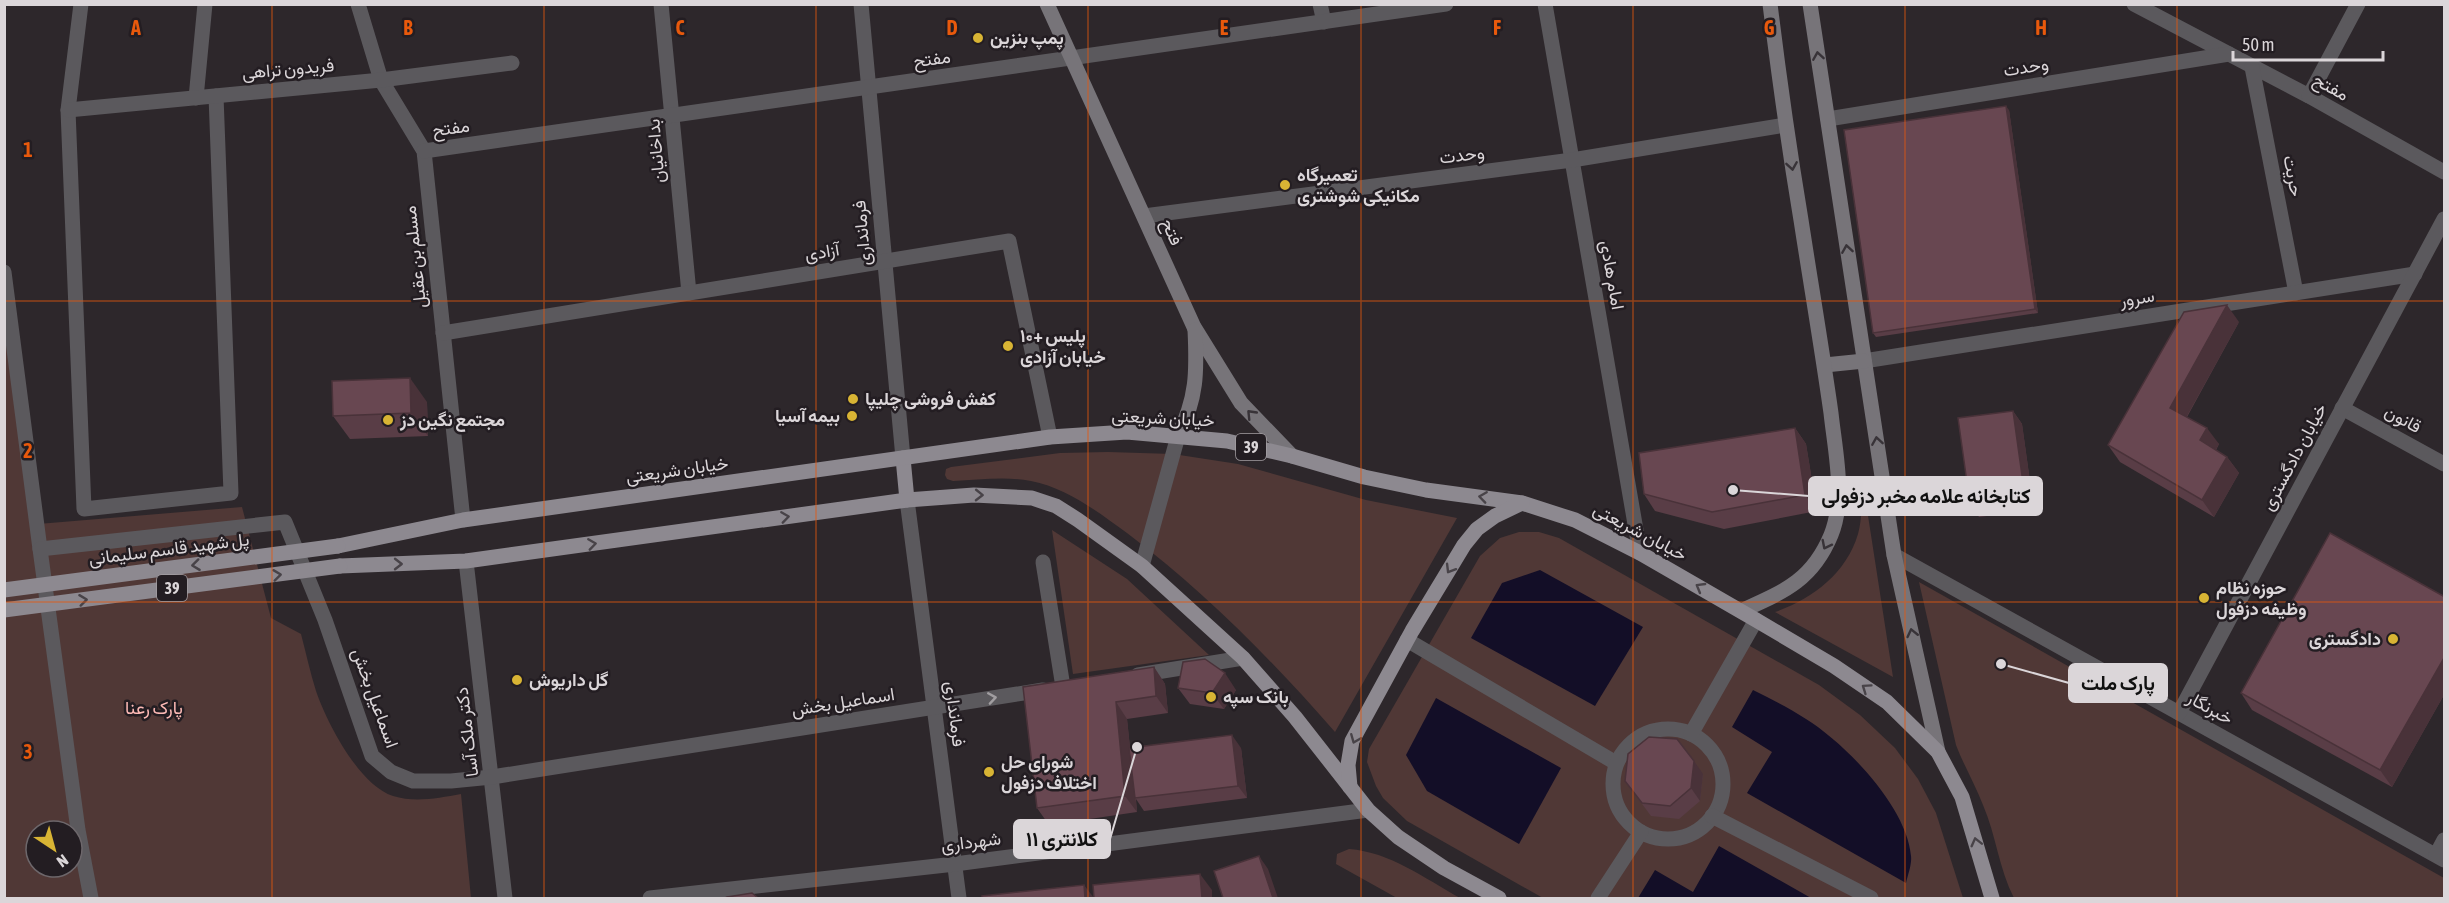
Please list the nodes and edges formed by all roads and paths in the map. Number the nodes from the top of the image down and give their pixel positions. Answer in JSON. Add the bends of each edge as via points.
{"nodes":[{"id":1,"x":81,"y":4,"type":"edge"},
{"id":2,"x":205,"y":4,"type":"edge"},
{"id":3,"x":358,"y":4,"type":"edge"},
{"id":4,"x":661,"y":4,"type":"edge"},
{"id":5,"x":861,"y":4,"type":"edge"},
{"id":6,"x":1047,"y":4,"type":"edge"},
{"id":7,"x":1320,"y":4,"type":"edge"},
{"id":8,"x":1446,"y":4,"type":"edge"},
{"id":9,"x":1545,"y":4,"type":"edge"},
{"id":10,"x":1770,"y":4,"type":"edge"},
{"id":11,"x":1810,"y":4,"type":"edge"},
{"id":12,"x":2134,"y":4,"type":"edge"},
{"id":13,"x":2358,"y":4,"type":"edge"},
{"id":14,"x":1324,"y":22,"type":"junction"},
{"id":15,"x":2229,"y":54,"type":"junction"},
{"id":16,"x":1071,"y":58,"type":"junction"},
{"id":17,"x":512,"y":63,"type":"dead end"},
{"id":18,"x":2252,"y":67,"type":"junction"},
{"id":19,"x":381,"y":80,"type":"junction"},
{"id":20,"x":869,"y":87,"type":"junction"},
{"id":21,"x":216,"y":96,"type":"junction"},
{"id":22,"x":2309,"y":96,"type":"junction"},
{"id":23,"x":196,"y":98,"type":"junction"},
{"id":24,"x":68,"y":110,"type":"junction"},
{"id":25,"x":673,"y":116,"type":"junction"},
{"id":26,"x":1828,"y":119,"type":"junction"},
{"id":27,"x":1785,"y":125,"type":"junction"},
{"id":28,"x":424,"y":151,"type":"junction"},
{"id":29,"x":1572,"y":160,"type":"junction"},
{"id":30,"x":2445,"y":172,"type":"edge"},
{"id":31,"x":1144,"y":216,"type":"junction"},
{"id":32,"x":2445,"y":219,"type":"edge"},
{"id":33,"x":885,"y":261,"type":"junction"},
{"id":34,"x":4,"y":272,"type":"edge"},
{"id":35,"x":2415,"y":274,"type":"junction"},
{"id":36,"x":688,"y":293,"type":"junction"},
{"id":37,"x":2296,"y":293,"type":"junction"},
{"id":38,"x":1194,"y":327,"type":"junction"},
{"id":39,"x":443,"y":333,"type":"junction"},
{"id":40,"x":1864,"y":361,"type":"junction"},
{"id":41,"x":1825,"y":365,"type":"junction"},
{"id":42,"x":2343,"y":408,"type":"junction"},
{"id":43,"x":1178,"y":436,"type":"junction"},
{"id":44,"x":1050,"y":437,"type":"junction"},
{"id":45,"x":1292,"y":456,"type":"junction"},
{"id":46,"x":903,"y":458,"type":"junction"},
{"id":47,"x":2445,"y":464,"type":"edge"},
{"id":48,"x":907,"y":500,"type":"junction"},
{"id":49,"x":1522,"y":502,"type":"junction"},
{"id":50,"x":463,"y":520,"type":"junction"},
{"id":51,"x":338,"y":546,"type":"joint"},
{"id":52,"x":40,"y":549,"type":"junction"},
{"id":53,"x":1640,"y":553,"type":"junction"},
{"id":54,"x":1894,"y":555,"type":"junction"},
{"id":55,"x":466,"y":561,"type":"junction"},
{"id":56,"x":1043,"y":562,"type":"dead end"},
{"id":57,"x":1142,"y":566,"type":"junction"},
{"id":58,"x":4,"y":590,"type":"edge"},
{"id":59,"x":4,"y":610,"type":"edge"},
{"id":60,"x":1741,"y":611,"type":"junction"},
{"id":61,"x":1756,"y":620,"type":"junction"},
{"id":62,"x":1407,"y":640,"type":"junction"},
{"id":63,"x":1243,"y":658,"type":"junction"},
{"id":64,"x":1119,"y":678,"type":"edge"},
{"id":65,"x":934,"y":707,"type":"junction"},
{"id":66,"x":2179,"y":713,"type":"junction"},
{"id":67,"x":1691,"y":734,"type":"junction"},
{"id":68,"x":1938,"y":752,"type":"junction"},
{"id":69,"x":1616,"y":763,"type":"junction"},
{"id":70,"x":492,"y":777,"type":"junction"},
{"id":71,"x":1350,"y":787,"type":"junction"},
{"id":72,"x":1368,"y":810,"type":"junction"},
{"id":73,"x":1712,"y":816,"type":"junction"},
{"id":74,"x":1641,"y":832,"type":"junction"},
{"id":75,"x":2445,"y":840,"type":"edge"},
{"id":76,"x":2440,"y":858,"type":"edge"},
{"id":77,"x":955,"y":864,"type":"junction"},
{"id":78,"x":91,"y":898,"type":"edge"},
{"id":79,"x":505,"y":898,"type":"edge"},
{"id":80,"x":650,"y":898,"type":"edge"},
{"id":81,"x":959,"y":898,"type":"edge"},
{"id":82,"x":1499,"y":898,"type":"edge"},
{"id":83,"x":1598,"y":898,"type":"edge"},
{"id":84,"x":1871,"y":898,"type":"edge"},
{"id":85,"x":1992,"y":898,"type":"edge"}],
"edges":[{"from":1,"to":24,"type":"street"},
{"from":2,"to":23,"type":"street"},
{"from":3,"to":19,"type":"street","name":"مسلم بن عقیل"},
{"from":4,"to":25,"type":"street","name":"بداخانیان"},
{"from":5,"to":20,"type":"street","name":"فرمانداری"},
{"from":6,"to":16,"type":"main road","name":"فتح"},
{"from":7,"to":14,"type":"street"},
{"from":8,"to":14,"type":"street","name":"مفتح"},
{"from":9,"to":29,"type":"street","name":"امام هادی"},
{"from":10,"to":27,"type":"main road"},
{"from":26,"to":11,"type":"main road","one_way":true},
{"from":12,"to":15,"type":"street","name":"مفتح"},
{"from":13,"to":22,"type":"street"},
{"from":14,"to":16,"type":"street","name":"مفتح"},
{"from":15,"to":18,"type":"street","name":"مفتح"},
{"from":15,"to":26,"type":"street","name":"وحدت"},
{"from":16,"to":20,"type":"street","name":"مفتح"},
{"from":16,"to":31,"type":"main road","name":"فتح"},
{"from":17,"to":19,"type":"street","name":"فریدون تراهی"},
{"from":18,"to":22,"type":"street","name":"مفتح"},
{"from":18,"to":37,"type":"street","name":"حریت"},
{"from":19,"to":21,"type":"street","name":"فریدون تراهی"},
{"from":19,"to":28,"type":"street","name":"مسلم بن عقیل"},
{"from":20,"to":25,"type":"street","name":"مفتح"},
{"from":20,"to":33,"type":"street","name":"فرمانداری"},
{"from":21,"to":23,"type":"street","name":"فریدون تراهی"},
{"from":21,"to":24,"type":"street","via":[[231,494],[84,509]]},
{"from":22,"to":30,"type":"street","name":"مفتح"},
{"from":23,"to":24,"type":"street","name":"فریدون تراهی"},
{"from":25,"to":28,"type":"street","name":"مفتح"},
{"from":25,"to":36,"type":"street","name":"بداخانیان"},
{"from":40,"to":26,"type":"main road","one_way":true},
{"from":27,"to":29,"type":"street","name":"وحدت"},
{"from":27,"to":41,"type":"main road","one_way":true},
{"from":28,"to":39,"type":"street","name":"مسلم بن عقیل"},
{"from":29,"to":31,"type":"street","name":"وحدت"},
{"from":29,"to":53,"type":"street","name":"امام هادی"},
{"from":31,"to":38,"type":"main road","name":"فتح"},
{"from":32,"to":35,"type":"street","name":"خیابان دادگستری"},
{"from":33,"to":36,"type":"street","name":"آزادی"},
{"from":33,"to":44,"type":"street","name":"آزادی","via":[[1009,241]]},
{"from":33,"to":46,"type":"street","name":"فرمانداری"},
{"from":34,"to":52,"type":"street"},
{"from":35,"to":37,"type":"street","name":"سرور"},
{"from":35,"to":42,"type":"street","name":"خیابان دادگستری"},
{"from":36,"to":39,"type":"street","name":"آزادی"},
{"from":37,"to":40,"type":"street","name":"سرور"},
{"from":38,"to":43,"type":"main road","via":[[1195,394]]},
{"from":45,"to":38,"type":"main road","name":"فتح","one_way":true,"via":[[1241,403]]},
{"from":39,"to":50,"type":"street","name":"مسلم بن عقیل"},
{"from":40,"to":41,"type":"main road"},
{"from":54,"to":40,"type":"main road","one_way":true},
{"from":41,"to":60,"type":"main road","one_way":true,"via":[[1837,464],[1832,533],[1815,566],[1786,591]]},
{"from":42,"to":47,"type":"street","name":"قانون"},
{"from":42,"to":66,"type":"street","name":"خیابان دادگستری"},
{"from":43,"to":44,"type":"main road","name":"خیابان شریعتی","number":"39","via":[[1126,432]]},
{"from":43,"to":45,"type":"main road","name":"خیابان شریعتی","number":"39","via":[[1227,441]]},
{"from":43,"to":57,"type":"street"},
{"from":44,"to":46,"type":"main road","name":"خیابان شریعتی","number":"39"},
{"from":49,"to":45,"type":"main road","name":"خیابان شریعتی","number":"39","one_way":true,"via":[[1416,488]]},
{"from":46,"to":48,"type":"main road"},
{"from":46,"to":50,"type":"main road","name":"خیابان شریعتی","number":"39"},
{"from":55,"to":48,"type":"main road","number":"39","one_way":true},
{"from":48,"to":57,"type":"main road","number":"39","one_way":true,"via":[[974,495],[1032,498],[1056,506]]},
{"from":48,"to":65,"type":"street","name":"فرمانداری"},
{"from":49,"to":53,"type":"main road","name":"خیابان شریعتی","number":"39","via":[[1575,520]]},
{"from":49,"to":62,"type":"main road","one_way":true,"via":[[1495,516],[1471,537]]},
{"from":50,"to":51,"type":"main road","name":"خیابان شریعتی","number":"39"},
{"from":51,"to":58,"type":"main road","name":"پل شهید قاسم سلیمانی","number":"39","one_way":true,"bridge":true},
{"from":52,"to":70,"type":"street","name":"اسماعیل بخش","via":[[285,522],[326,620],[372,756],[391,772],[413,781]]},
{"from":52,"to":78,"type":"street","via":[[78,830]]},
{"from":60,"to":53,"type":"main road","name":"خیابان شریعتی","number":"39","one_way":true},
{"from":54,"to":66,"type":"street","name":"خبرنگار"},
{"from":68,"to":54,"type":"main road","one_way":true},
{"from":59,"to":55,"type":"main road","number":"39","one_way":true,"bridge":true,"via":[[340,566]]},
{"from":55,"to":70,"type":"street","name":"دکتر ملک آسا"},
{"from":65,"to":56,"type":"street","name":"اسماعیل بخش","one_way":true,"via":[[1069,686]]},
{"from":57,"to":63,"type":"main road","number":"39"},
{"from":60,"to":61,"type":"main road","name":"خیابان شریعتی","number":"39"},
{"from":61,"to":67,"type":"street"},
{"from":68,"to":61,"type":"main road","name":"خیابان شریعتی","number":"39","one_way":true,"via":[[1887,702]]},
{"from":62,"to":69,"type":"street"},
{"from":62,"to":71,"type":"main road","one_way":true,"via":[[1352,741]]},
{"from":63,"to":64,"type":"street"},
{"from":63,"to":71,"type":"main road","number":"39"},
{"from":65,"to":70,"type":"street","name":"اسماعیل بخش"},
{"from":65,"to":77,"type":"street","name":"فرمانداری"},
{"from":66,"to":76,"type":"street","name":"خبرنگار"},
{"from":67,"to":69,"type":"street","via":[[1666,729],[1641,735]]},
{"from":67,"to":73,"type":"street","via":[[1712,751],[1719,763],[1723,790]]},
{"from":85,"to":68,"type":"main road","name":"خیابان شریعتی","number":"39","one_way":true,"via":[[1962,797]]},
{"from":69,"to":74,"type":"street","via":[[1616,802],[1621,814]]},
{"from":70,"to":79,"type":"street","name":"دکتر ملک آسا"},
{"from":71,"to":72,"type":"main road","number":"39"},
{"from":72,"to":77,"type":"street","name":"شهرداری"},
{"from":72,"to":82,"type":"main road","number":"39","via":[[1416,850]]},
{"from":73,"to":74,"type":"street","via":[[1703,826],[1680,838],[1660,838]]},
{"from":73,"to":84,"type":"street"},
{"from":74,"to":83,"type":"street"},
{"from":75,"to":76,"type":"street"},
{"from":77,"to":80,"type":"street","name":"شهرداری"},
{"from":77,"to":81,"type":"street","name":"فرمانداری"}]}
